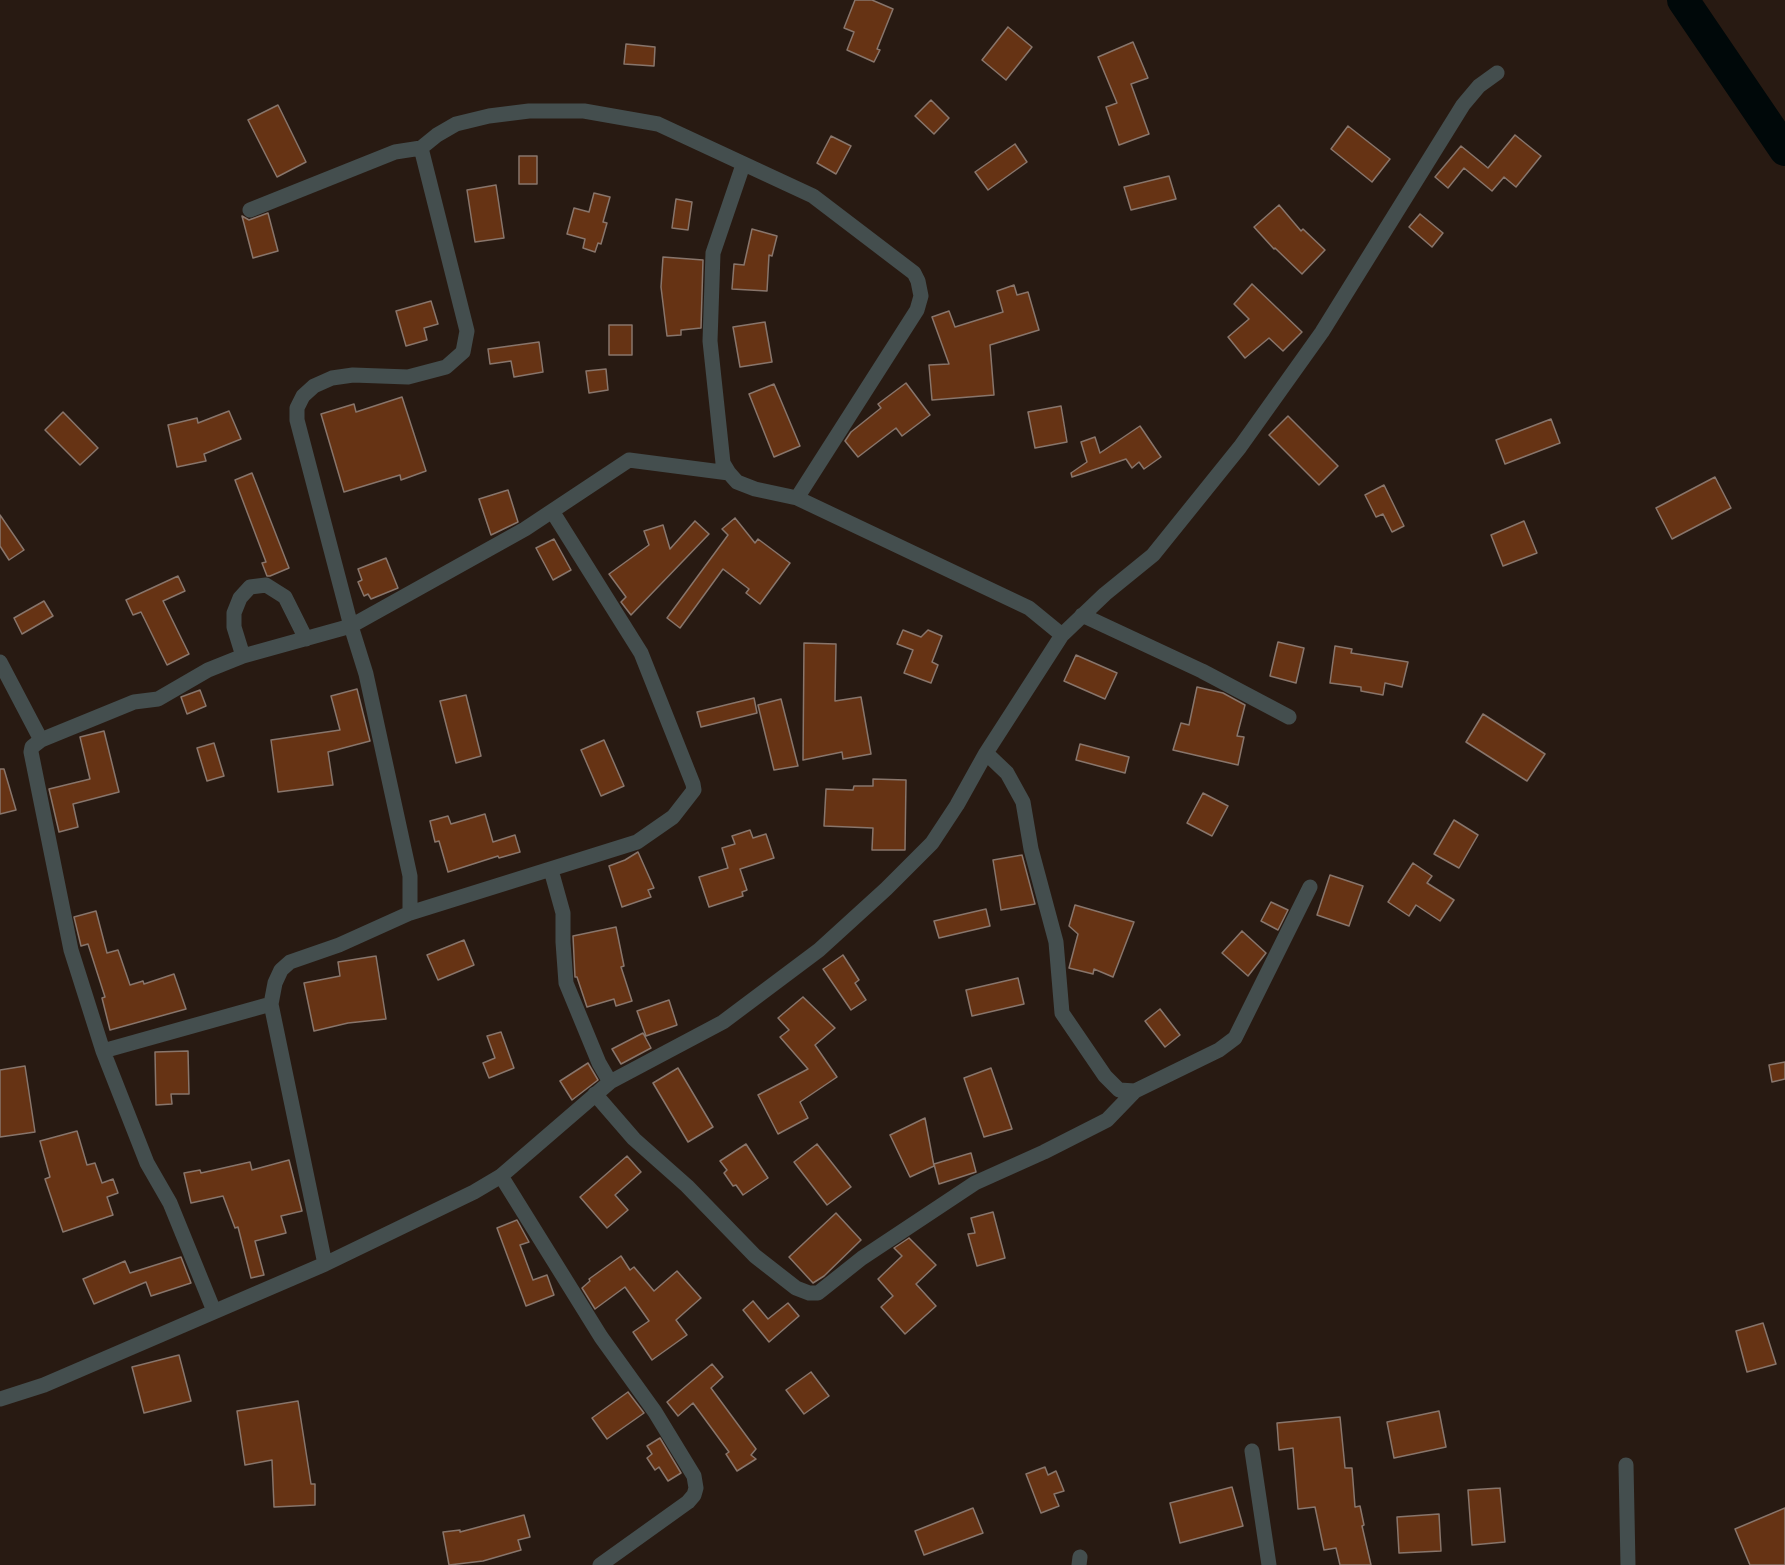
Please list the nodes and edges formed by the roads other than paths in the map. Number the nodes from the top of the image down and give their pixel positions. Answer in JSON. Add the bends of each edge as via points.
{"nodes":[{"id":1,"x":1497,"y":73,"type":"dead end"},
{"id":2,"x":421,"y":148,"type":"junction"},
{"id":3,"x":743,"y":165,"type":"junction"},
{"id":4,"x":250,"y":210,"type":"dead end"},
{"id":5,"x":729,"y":473,"type":"junction"},
{"id":6,"x":797,"y":498,"type":"junction"},
{"id":7,"x":552,"y":511,"type":"junction"},
{"id":8,"x":1082,"y":615,"type":"junction"},
{"id":9,"x":351,"y":626,"type":"junction"},
{"id":10,"x":1062,"y":635,"type":"junction"},
{"id":11,"x":306,"y":639,"type":"junction"},
{"id":12,"x":243,"y":656,"type":"junction"},
{"id":13,"x":0,"y":662,"type":"edge"},
{"id":14,"x":1289,"y":717,"type":"dead end"},
{"id":15,"x":41,"y":740,"type":"junction"},
{"id":16,"x":986,"y":753,"type":"junction"},
{"id":17,"x":551,"y":870,"type":"junction"},
{"id":18,"x":1310,"y":886,"type":"dead end"},
{"id":19,"x":410,"y":914,"type":"junction"},
{"id":20,"x":271,"y":1004,"type":"junction"},
{"id":21,"x":102,"y":1051,"type":"junction"},
{"id":22,"x":610,"y":1082,"type":"junction"},
{"id":23,"x":1135,"y":1091,"type":"junction"},
{"id":24,"x":595,"y":1094,"type":"junction"},
{"id":25,"x":501,"y":1176,"type":"junction"},
{"id":26,"x":324,"y":1264,"type":"junction"},
{"id":27,"x":214,"y":1311,"type":"junction"},
{"id":28,"x":0,"y":1399,"type":"edge"},
{"id":29,"x":1252,"y":1451,"type":"dead end"},
{"id":30,"x":1626,"y":1464,"type":"dead end"},
{"id":31,"x":600,"y":1565,"type":"edge"},
{"id":32,"x":1269,"y":1565,"type":"edge"},
{"id":33,"x":1628,"y":1565,"type":"edge"}],
"edges":[{"from":1,"to":8,"type":"street","via":[[1463,105],[1322,332],[1240,447],[1153,555]]},
{"from":2,"to":3,"type":"street","via":[[456,124],[489,116],[584,111],[658,124]]},
{"from":2,"to":4,"type":"street","via":[[395,152]]},
{"from":2,"to":9,"type":"street","via":[[467,332],[463,352],[446,367],[408,377],[332,378],[314,386],[297,408]]},
{"from":3,"to":5,"type":"street","via":[[713,252],[710,340],[723,463]]},
{"from":3,"to":6,"type":"street","via":[[813,196],[914,273],[921,296],[917,310]]},
{"from":5,"to":6,"type":"street","via":[[737,482],[755,489]]},
{"from":5,"to":7,"type":"street","via":[[629,460]]},
{"from":6,"to":10,"type":"street","via":[[1029,608]]},
{"from":7,"to":9,"type":"street"},
{"from":7,"to":17,"type":"street","via":[[641,653],[694,790],[673,817],[637,843]]},
{"from":8,"to":10,"type":"street"},
{"from":8,"to":14,"type":"street"},
{"from":9,"to":11,"type":"street"},
{"from":9,"to":19,"type":"street","via":[[366,674],[410,876]]},
{"from":10,"to":16,"type":"street"},
{"from":11,"to":12,"type":"street"},
{"from":11,"to":12,"type":"street","via":[[285,597],[266,585],[250,587],[234,613]]},
{"from":12,"to":15,"type":"street","via":[[208,670],[158,699],[134,702]]},
{"from":13,"to":15,"type":"street"},
{"from":15,"to":21,"type":"street","via":[[32,747],[33,764],[71,950]]},
{"from":16,"to":22,"type":"street","via":[[932,843],[819,950],[723,1022]]},
{"from":16,"to":23,"type":"street","via":[[1007,773],[1023,802],[1056,942],[1062,1013],[1105,1076],[1119,1090]]},
{"from":17,"to":19,"type":"street"},
{"from":17,"to":22,"type":"street","via":[[564,913],[566,983]]},
{"from":18,"to":23,"type":"street","via":[[1235,1038],[1219,1050]]},
{"from":19,"to":20,"type":"street","via":[[290,962],[278,976]]},
{"from":20,"to":21,"type":"street"},
{"from":20,"to":26,"type":"street"},
{"from":21,"to":27,"type":"street"},
{"from":22,"to":24,"type":"street"},
{"from":23,"to":24,"type":"street","via":[[1107,1120],[975,1183],[862,1258],[818,1293],[796,1288],[755,1256],[687,1186],[633,1139]]},
{"from":24,"to":25,"type":"street"},
{"from":25,"to":26,"type":"street"},
{"from":25,"to":31,"type":"street","via":[[694,1476],[696,1488],[688,1502]]},
{"from":26,"to":27,"type":"street"},
{"from":27,"to":28,"type":"street","via":[[44,1385]]},
{"from":29,"to":32,"type":"street"},
{"from":30,"to":33,"type":"street"}]}
